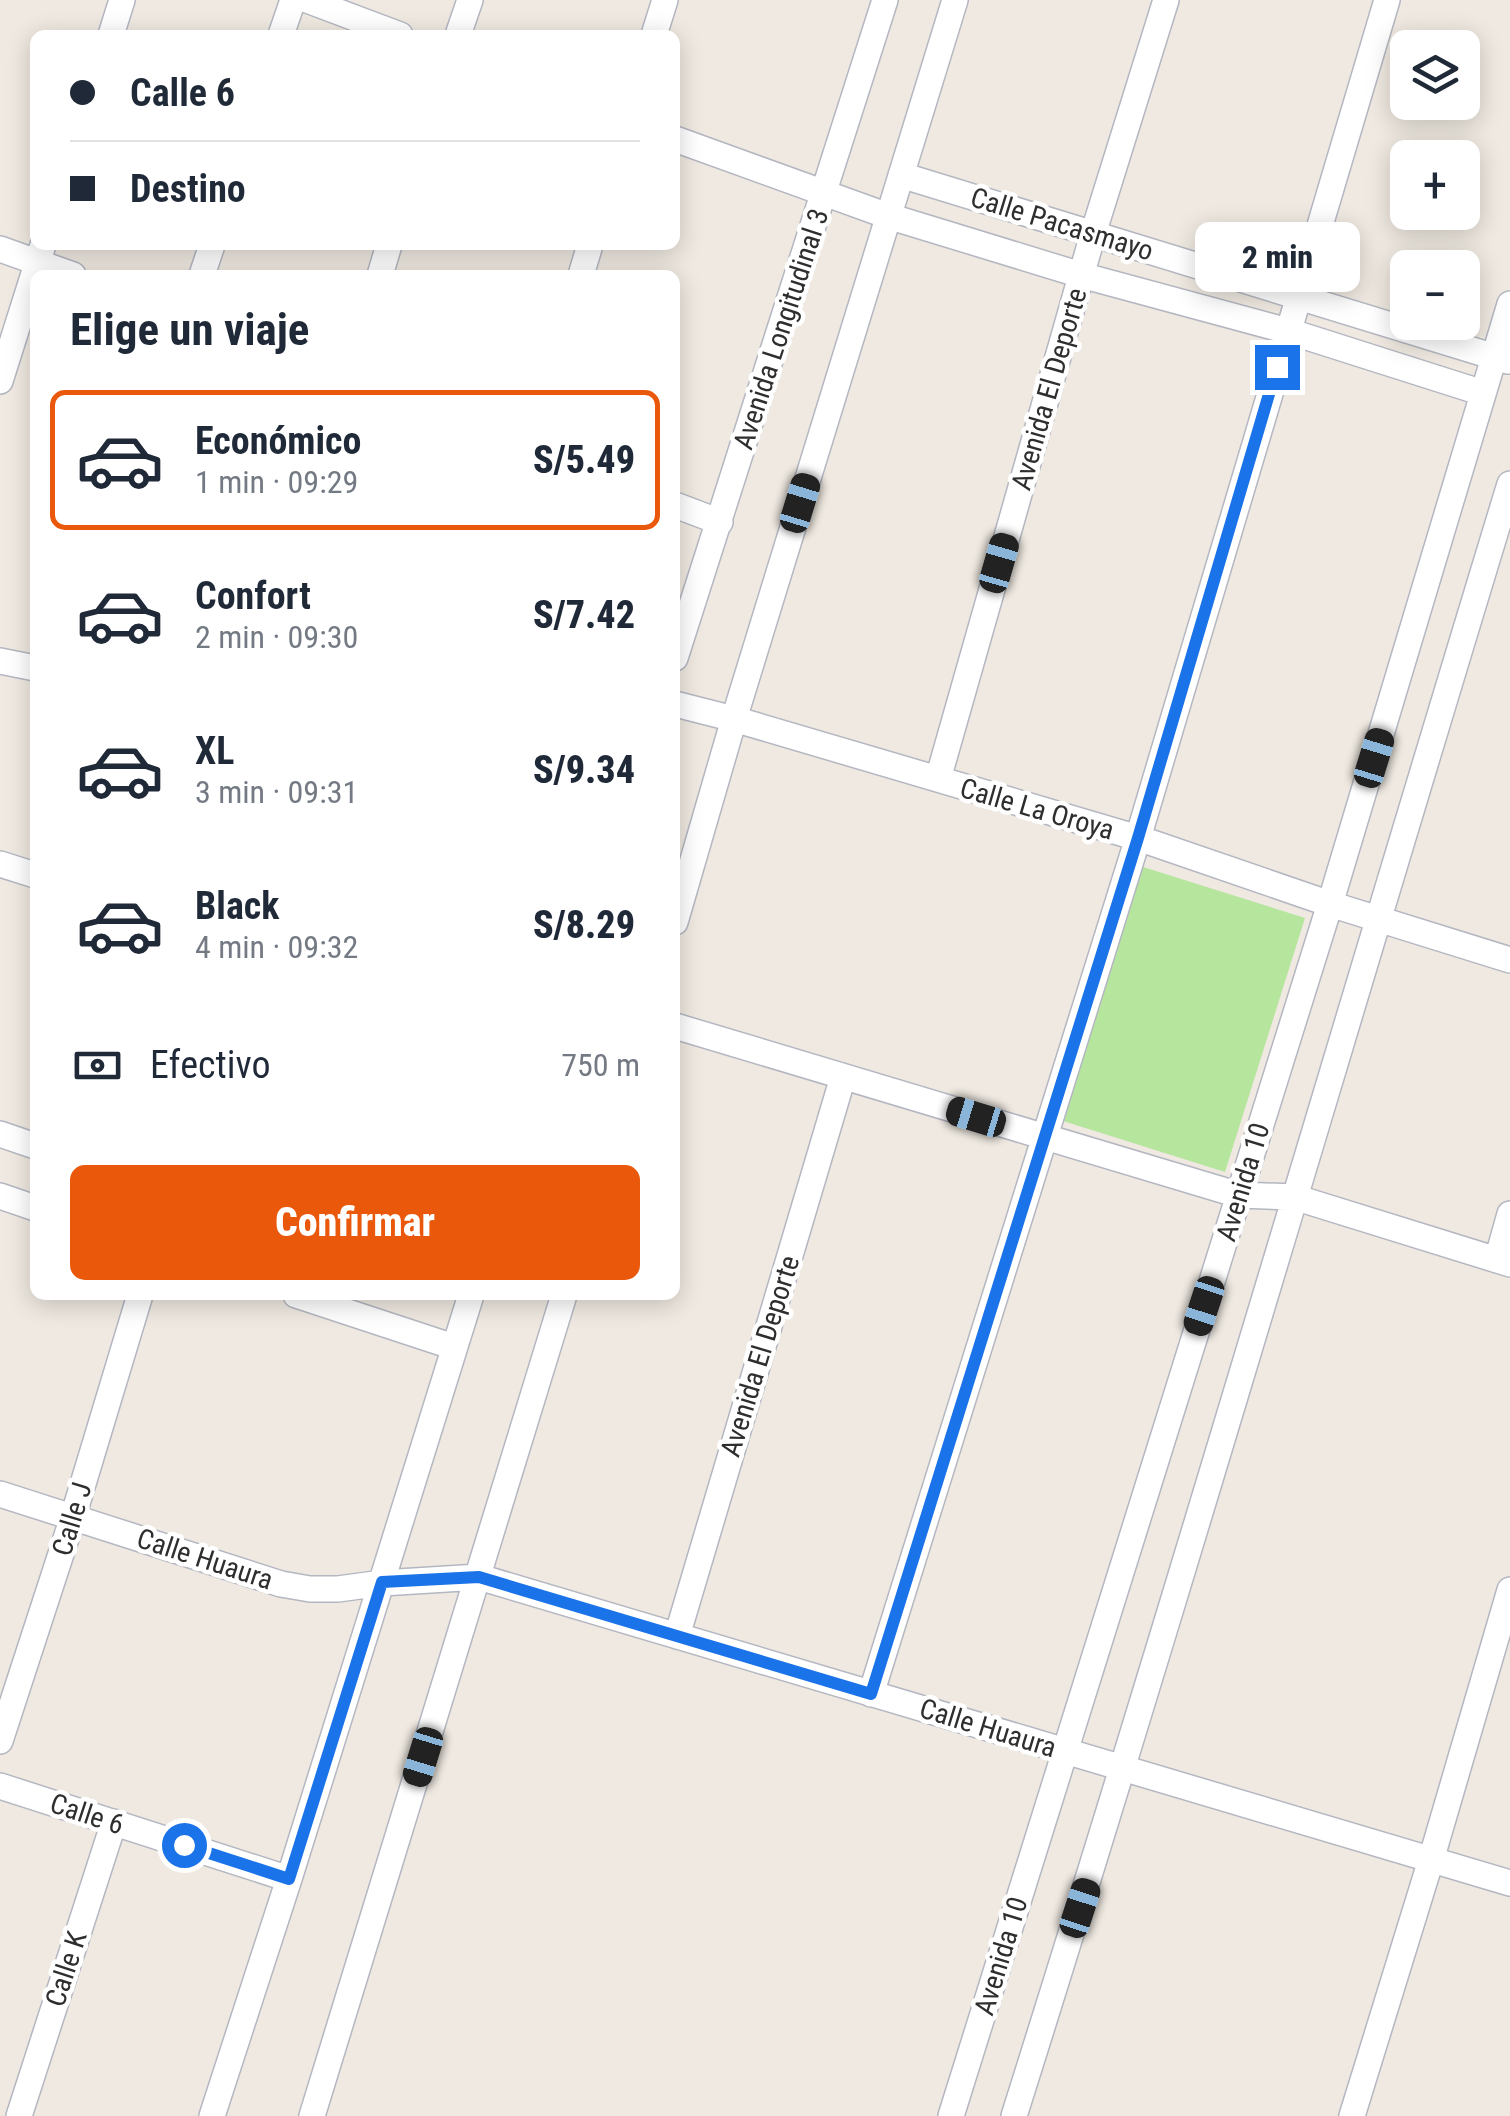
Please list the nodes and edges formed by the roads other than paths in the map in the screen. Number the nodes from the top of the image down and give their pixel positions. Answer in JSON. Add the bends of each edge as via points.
{"nodes":[{"id":1,"x":122,"y":0,"type":"edge"},
{"id":2,"x":293,"y":0,"type":"edge"},
{"id":3,"x":306,"y":0,"type":"edge"},
{"id":4,"x":470,"y":0,"type":"edge"},
{"id":5,"x":665,"y":0,"type":"edge"},
{"id":6,"x":884,"y":0,"type":"edge"},
{"id":7,"x":955,"y":0,"type":"edge"},
{"id":8,"x":1166,"y":0,"type":"edge"},
{"id":9,"x":1387,"y":0,"type":"edge"},
{"id":10,"x":113,"y":30,"type":"edge"},
{"id":11,"x":283,"y":30,"type":"edge"},
{"id":12,"x":387,"y":30,"type":"edge"},
{"id":13,"x":460,"y":30,"type":"edge"},
{"id":14,"x":656,"y":30,"type":"edge"},
{"id":15,"x":680,"y":141,"type":"edge"},
{"id":16,"x":901,"y":175,"type":"junction"},
{"id":17,"x":824,"y":192,"type":"junction"},
{"id":18,"x":888,"y":216,"type":"junction"},
{"id":19,"x":1093,"y":234,"type":"junction"},
{"id":20,"x":0,"y":249,"type":"edge"},
{"id":21,"x":41,"y":253,"type":"edge"},
{"id":22,"x":66,"y":270,"type":"edge"},
{"id":23,"x":1081,"y":275,"type":"junction"},
{"id":24,"x":30,"y":287,"type":"edge"},
{"id":25,"x":1298,"y":297,"type":"junction"},
{"id":26,"x":1510,"y":304,"type":"edge"},
{"id":27,"x":1288,"y":331,"type":"junction"},
{"id":28,"x":1502,"y":359,"type":"edge"},
{"id":29,"x":0,"y":380,"type":"edge"},
{"id":30,"x":1483,"y":393,"type":"junction"},
{"id":31,"x":1510,"y":484,"type":"edge"},
{"id":32,"x":680,"y":507,"type":"edge"},
{"id":33,"x":720,"y":522,"type":"junction"},
{"id":34,"x":680,"y":643,"type":"edge"},
{"id":35,"x":0,"y":661,"type":"edge"},
{"id":36,"x":30,"y":667,"type":"edge"},
{"id":37,"x":680,"y":705,"type":"edge"},
{"id":38,"x":734,"y":719,"type":"junction"},
{"id":39,"x":938,"y":779,"type":"junction"},
{"id":40,"x":1138,"y":838,"type":"junction"},
{"id":41,"x":0,"y":864,"type":"edge"},
{"id":42,"x":30,"y":873,"type":"edge"},
{"id":43,"x":1330,"y":904,"type":"junction"},
{"id":44,"x":680,"y":905,"type":"edge"},
{"id":45,"x":1378,"y":918,"type":"junction"},
{"id":46,"x":1510,"y":960,"type":"edge"},
{"id":47,"x":680,"y":1027,"type":"edge"},
{"id":48,"x":843,"y":1076,"type":"junction"},
{"id":49,"x":0,"y":1134,"type":"edge"},
{"id":50,"x":1043,"y":1137,"type":"junction"},
{"id":51,"x":30,"y":1144,"type":"edge"},
{"id":52,"x":0,"y":1196,"type":"edge"},
{"id":53,"x":1239,"y":1196,"type":"junction"},
{"id":54,"x":1294,"y":1197,"type":"junction"},
{"id":55,"x":30,"y":1206,"type":"edge"},
{"id":56,"x":1510,"y":1214,"type":"edge"},
{"id":57,"x":1504,"y":1262,"type":"edge"},
{"id":58,"x":138,"y":1300,"type":"edge"},
{"id":59,"x":311,"y":1300,"type":"edge"},
{"id":60,"x":469,"y":1300,"type":"edge"},
{"id":61,"x":562,"y":1300,"type":"edge"},
{"id":62,"x":454,"y":1347,"type":"junction"},
{"id":63,"x":0,"y":1494,"type":"edge"},
{"id":64,"x":73,"y":1517,"type":"junction"},
{"id":65,"x":479,"y":1577,"type":"junction"},
{"id":66,"x":382,"y":1582,"type":"junction"},
{"id":67,"x":1510,"y":1590,"type":"edge"},
{"id":68,"x":677,"y":1636,"type":"junction"},
{"id":69,"x":871,"y":1694,"type":"junction"},
{"id":70,"x":0,"y":1741,"type":"edge"},
{"id":71,"x":1064,"y":1751,"type":"junction"},
{"id":72,"x":1124,"y":1769,"type":"junction"},
{"id":73,"x":0,"y":1786,"type":"edge"},
{"id":74,"x":114,"y":1822,"type":"junction"},
{"id":75,"x":1431,"y":1860,"type":"junction"},
{"id":76,"x":289,"y":1879,"type":"junction"},
{"id":77,"x":1510,"y":1883,"type":"edge"},
{"id":78,"x":19,"y":2116,"type":"edge"},
{"id":79,"x":212,"y":2116,"type":"edge"},
{"id":80,"x":312,"y":2116,"type":"edge"},
{"id":81,"x":951,"y":2116,"type":"edge"},
{"id":82,"x":1014,"y":2116,"type":"edge"},
{"id":83,"x":1352,"y":2116,"type":"edge"}],
"edges":[{"from":1,"to":10,"type":"street"},
{"from":2,"to":11,"type":"street"},
{"from":3,"to":12,"type":"street"},
{"from":4,"to":13,"type":"street"},
{"from":5,"to":14,"type":"street"},
{"from":6,"to":17,"type":"street","name":"Avenida Longitudinal 3"},
{"from":7,"to":16,"type":"street"},
{"from":8,"to":19,"type":"street","name":"Avenida El Deporte"},
{"from":9,"to":25,"type":"street"},
{"from":15,"to":17,"type":"street"},
{"from":16,"to":18,"type":"street"},
{"from":16,"to":19,"type":"street","name":"Calle Pacasmayo"},
{"from":17,"to":18,"type":"street"},
{"from":17,"to":33,"type":"street","name":"Avenida Longitudinal 3"},
{"from":18,"to":23,"type":"street"},
{"from":18,"to":38,"type":"street"},
{"from":19,"to":23,"type":"street","name":"Avenida El Deporte"},
{"from":19,"to":25,"type":"street","name":"Calle Pacasmayo"},
{"from":20,"to":21,"type":"street"},
{"from":21,"to":22,"type":"street"},
{"from":23,"to":27,"type":"street"},
{"from":23,"to":39,"type":"street","name":"Avenida El Deporte"},
{"from":24,"to":29,"type":"street"},
{"from":25,"to":27,"type":"street"},
{"from":25,"to":28,"type":"street","name":"Calle Pacasmayo"},
{"from":26,"to":28,"type":"street","name":"Avenida 10"},
{"from":27,"to":30,"type":"street"},
{"from":27,"to":40,"type":"street"},
{"from":28,"to":30,"type":"street","name":"Avenida 10"},
{"from":30,"to":43,"type":"street","name":"Avenida 10"},
{"from":31,"to":45,"type":"street","name":"Avenida 10"},
{"from":32,"to":33,"type":"street"},
{"from":33,"to":34,"type":"street","name":"Avenida Longitudinal 3"},
{"from":35,"to":36,"type":"street"},
{"from":37,"to":38,"type":"street","name":"Calle La Oroya"},
{"from":38,"to":39,"type":"street","name":"Calle La Oroya"},
{"from":38,"to":44,"type":"street"},
{"from":39,"to":40,"type":"street","name":"Calle La Oroya"},
{"from":40,"to":43,"type":"street","name":"Calle La Oroya"},
{"from":40,"to":50,"type":"street"},
{"from":41,"to":42,"type":"street"},
{"from":43,"to":45,"type":"street","name":"Calle La Oroya"},
{"from":43,"to":53,"type":"street","name":"Avenida 10"},
{"from":45,"to":46,"type":"street","name":"Calle La Oroya"},
{"from":45,"to":54,"type":"street","name":"Avenida 10"},
{"from":47,"to":48,"type":"street"},
{"from":48,"to":50,"type":"street"},
{"from":48,"to":68,"type":"street","name":"Avenida El Deporte"},
{"from":49,"to":51,"type":"street"},
{"from":50,"to":53,"type":"street"},
{"from":50,"to":69,"type":"street"},
{"from":52,"to":55,"type":"street"},
{"from":53,"to":54,"type":"street"},
{"from":53,"to":71,"type":"street","name":"Avenida 10"},
{"from":54,"to":57,"type":"street"},
{"from":54,"to":72,"type":"street","name":"Avenida 10"},
{"from":56,"to":57,"type":"street"},
{"from":58,"to":64,"type":"street","name":"Calle J"},
{"from":59,"to":62,"type":"street"},
{"from":60,"to":62,"type":"street"},
{"from":61,"to":65,"type":"street"},
{"from":62,"to":66,"type":"street"},
{"from":63,"to":64,"type":"street","name":"Calle Huaura"},
{"from":64,"to":66,"type":"street","name":"Calle Huaura","via":[[281,1584],[338,1589]]},
{"from":64,"to":70,"type":"street","name":"Calle J"},
{"from":65,"to":66,"type":"street","name":"Calle Huaura"},
{"from":65,"to":68,"type":"street","name":"Calle Huaura"},
{"from":65,"to":80,"type":"street"},
{"from":66,"to":76,"type":"street"},
{"from":67,"to":75,"type":"street"},
{"from":68,"to":69,"type":"street","name":"Calle Huaura"},
{"from":69,"to":71,"type":"street","name":"Calle Huaura"},
{"from":71,"to":72,"type":"street","name":"Calle Huaura"},
{"from":71,"to":81,"type":"street","name":"Avenida 10"},
{"from":72,"to":75,"type":"street","name":"Calle Huaura"},
{"from":72,"to":82,"type":"street","name":"Avenida 10"},
{"from":73,"to":74,"type":"street","name":"Calle 6"},
{"from":74,"to":76,"type":"street","name":"Calle 6"},
{"from":74,"to":78,"type":"street","name":"Calle K"},
{"from":75,"to":77,"type":"street","name":"Calle Huaura"},
{"from":75,"to":83,"type":"street"},
{"from":76,"to":79,"type":"street"}]}
